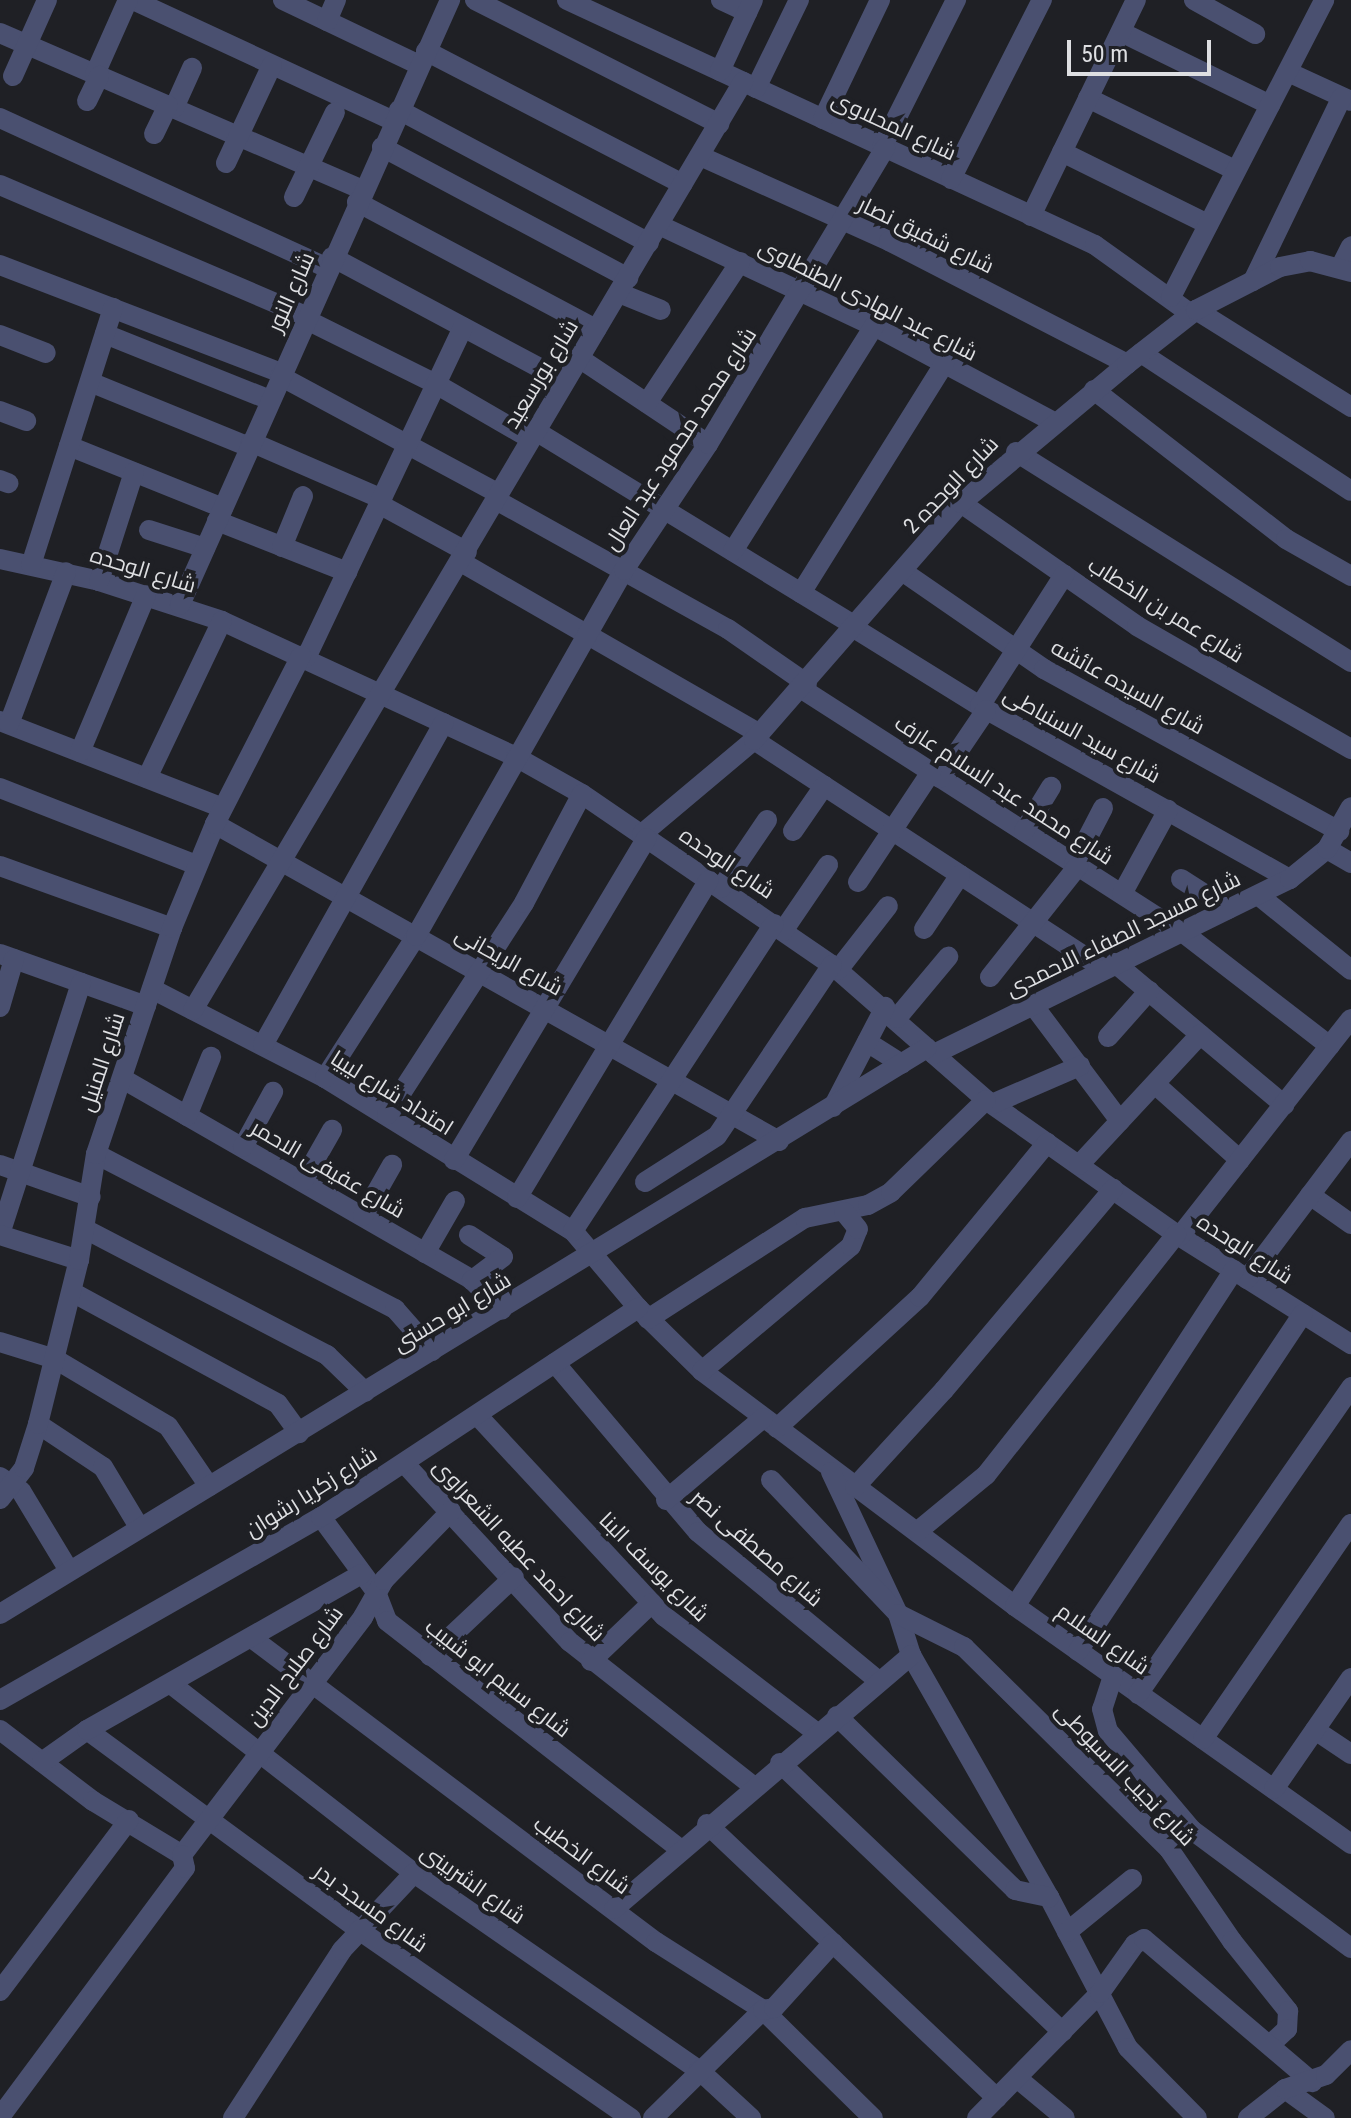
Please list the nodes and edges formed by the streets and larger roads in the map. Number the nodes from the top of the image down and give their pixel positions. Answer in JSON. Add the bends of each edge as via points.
{"nodes":[{"id":1,"x":47,"y":0,"type":"edge"},
{"id":2,"x":130,"y":0,"type":"edge"},
{"id":3,"x":283,"y":0,"type":"edge"},
{"id":4,"x":336,"y":0,"type":"edge"},
{"id":5,"x":450,"y":0,"type":"edge"},
{"id":6,"x":475,"y":0,"type":"edge"},
{"id":7,"x":567,"y":0,"type":"edge"},
{"id":8,"x":721,"y":0,"type":"edge"},
{"id":9,"x":799,"y":0,"type":"edge"},
{"id":10,"x":880,"y":0,"type":"edge"},
{"id":11,"x":956,"y":0,"type":"edge"},
{"id":12,"x":1042,"y":0,"type":"edge"},
{"id":13,"x":1136,"y":0,"type":"edge"},
{"id":14,"x":1194,"y":0,"type":"edge"},
{"id":15,"x":1324,"y":0,"type":"edge"},
{"id":16,"x":750,"y":6,"type":"edge"},
{"id":17,"x":327,"y":21,"type":"junction"},
{"id":18,"x":1121,"y":32,"type":"junction"},
{"id":19,"x":0,"y":33,"type":"edge"},
{"id":20,"x":1255,"y":34,"type":"dead end"},
{"id":21,"x":27,"y":45,"type":"junction"},
{"id":22,"x":423,"y":58,"type":"junction"},
{"id":23,"x":272,"y":65,"type":"junction"},
{"id":24,"x":192,"y":68,"type":"dead end"},
{"id":25,"x":720,"y":71,"type":"junction"},
{"id":26,"x":1288,"y":72,"type":"junction"},
{"id":27,"x":97,"y":75,"type":"junction"},
{"id":28,"x":13,"y":76,"type":"dead end"},
{"id":29,"x":750,"y":85,"type":"junction"},
{"id":30,"x":1088,"y":98,"type":"junction"},
{"id":31,"x":1347,"y":99,"type":"edge"},
{"id":32,"x":87,"y":101,"type":"dead end"},
{"id":33,"x":1270,"y":105,"type":"junction"},
{"id":34,"x":171,"y":107,"type":"junction"},
{"id":35,"x":335,"y":112,"type":"dead end"},
{"id":36,"x":396,"y":116,"type":"junction"},
{"id":37,"x":0,"y":118,"type":"edge"},
{"id":38,"x":823,"y":119,"type":"junction"},
{"id":39,"x":719,"y":124,"type":"junction"},
{"id":40,"x":154,"y":134,"type":"dead end"},
{"id":41,"x":239,"y":137,"type":"junction"},
{"id":42,"x":382,"y":147,"type":"junction"},
{"id":43,"x":884,"y":148,"type":"junction"},
{"id":44,"x":1062,"y":152,"type":"junction"},
{"id":45,"x":700,"y":156,"type":"junction"},
{"id":46,"x":226,"y":163,"type":"dead end"},
{"id":47,"x":309,"y":167,"type":"junction"},
{"id":48,"x":1235,"y":170,"type":"junction"},
{"id":49,"x":951,"y":179,"type":"junction"},
{"id":50,"x":683,"y":184,"type":"junction"},
{"id":51,"x":0,"y":185,"type":"edge"},
{"id":52,"x":359,"y":196,"type":"junction"},
{"id":53,"x":294,"y":197,"type":"dead end"},
{"id":54,"x":1031,"y":216,"type":"junction"},
{"id":55,"x":845,"y":221,"type":"junction"},
{"id":56,"x":1208,"y":224,"type":"junction"},
{"id":57,"x":654,"y":234,"type":"junction"},
{"id":58,"x":1351,"y":246,"type":"edge"},
{"id":59,"x":740,"y":262,"type":"junction"},
{"id":60,"x":329,"y":263,"type":"junction"},
{"id":61,"x":0,"y":265,"type":"edge"},
{"id":62,"x":1346,"y":269,"type":"edge"},
{"id":63,"x":1253,"y":281,"type":"junction"},
{"id":64,"x":623,"y":286,"type":"junction"},
{"id":65,"x":802,"y":291,"type":"junction"},
{"id":66,"x":1171,"y":297,"type":"junction"},
{"id":67,"x":113,"y":308,"type":"junction"},
{"id":68,"x":661,"y":310,"type":"dead end"},
{"id":69,"x":1194,"y":312,"type":"junction"},
{"id":70,"x":306,"y":318,"type":"junction"},
{"id":71,"x":874,"y":326,"type":"junction"},
{"id":72,"x":463,"y":327,"type":"junction"},
{"id":73,"x":596,"y":329,"type":"junction"},
{"id":74,"x":105,"y":334,"type":"junction"},
{"id":75,"x":0,"y":335,"type":"edge"},
{"id":76,"x":46,"y":353,"type":"dead end"},
{"id":77,"x":579,"y":358,"type":"junction"},
{"id":78,"x":1134,"y":358,"type":"junction"},
{"id":79,"x":944,"y":364,"type":"junction"},
{"id":80,"x":281,"y":375,"type":"junction"},
{"id":81,"x":564,"y":381,"type":"junction"},
{"id":82,"x":90,"y":382,"type":"junction"},
{"id":83,"x":436,"y":384,"type":"junction"},
{"id":84,"x":1094,"y":390,"type":"junction"},
{"id":85,"x":270,"y":400,"type":"junction"},
{"id":86,"x":647,"y":403,"type":"junction"},
{"id":87,"x":1351,"y":407,"type":"edge"},
{"id":88,"x":0,"y":411,"type":"edge"},
{"id":89,"x":26,"y":421,"type":"dead end"},
{"id":90,"x":1054,"y":422,"type":"junction"},
{"id":91,"x":532,"y":434,"type":"junction"},
{"id":92,"x":250,"y":444,"type":"junction"},
{"id":93,"x":708,"y":444,"type":"junction"},
{"id":94,"x":407,"y":445,"type":"junction"},
{"id":95,"x":69,"y":446,"type":"junction"},
{"id":96,"x":1016,"y":452,"type":"junction"},
{"id":97,"x":134,"y":472,"type":"junction"},
{"id":98,"x":1351,"y":491,"type":"edge"},
{"id":99,"x":303,"y":496,"type":"dead end"},
{"id":100,"x":497,"y":497,"type":"junction"},
{"id":101,"x":380,"y":501,"type":"junction"},
{"id":102,"x":961,"y":503,"type":"junction"},
{"id":103,"x":664,"y":510,"type":"junction"},
{"id":104,"x":220,"y":514,"type":"junction"},
{"id":105,"x":149,"y":530,"type":"dead end"},
{"id":106,"x":282,"y":547,"type":"junction"},
{"id":107,"x":205,"y":548,"type":"junction"},
{"id":108,"x":733,"y":551,"type":"junction"},
{"id":109,"x":464,"y":557,"type":"junction"},
{"id":110,"x":0,"y":559,"type":"edge"},
{"id":111,"x":31,"y":565,"type":"junction"},
{"id":112,"x":624,"y":570,"type":"junction"},
{"id":113,"x":902,"y":571,"type":"junction"},
{"id":114,"x":66,"y":572,"type":"junction"},
{"id":115,"x":347,"y":572,"type":"junction"},
{"id":116,"x":1064,"y":575,"type":"junction"},
{"id":117,"x":1351,"y":576,"type":"edge"},
{"id":118,"x":99,"y":581,"type":"junction"},
{"id":119,"x":801,"y":593,"type":"junction"},
{"id":120,"x":146,"y":595,"type":"junction"},
{"id":121,"x":180,"y":605,"type":"junction"},
{"id":122,"x":222,"y":621,"type":"junction"},
{"id":123,"x":855,"y":627,"type":"junction"},
{"id":124,"x":588,"y":635,"type":"junction"},
{"id":125,"x":1016,"y":650,"type":"junction"},
{"id":126,"x":304,"y":657,"type":"junction"},
{"id":127,"x":1351,"y":662,"type":"edge"},
{"id":128,"x":805,"y":686,"type":"junction"},
{"id":129,"x":384,"y":694,"type":"junction"},
{"id":130,"x":983,"y":708,"type":"junction"},
{"id":131,"x":5,"y":722,"type":"edge"},
{"id":132,"x":444,"y":723,"type":"junction"},
{"id":133,"x":757,"y":737,"type":"junction"},
{"id":134,"x":1351,"y":749,"type":"edge"},
{"id":135,"x":80,"y":752,"type":"junction"},
{"id":136,"x":516,"y":757,"type":"junction"},
{"id":137,"x":936,"y":775,"type":"junction"},
{"id":138,"x":147,"y":778,"type":"junction"},
{"id":139,"x":824,"y":786,"type":"junction"},
{"id":140,"x":1051,"y":787,"type":"dead end"},
{"id":141,"x":0,"y":788,"type":"edge"},
{"id":142,"x":582,"y":794,"type":"junction"},
{"id":143,"x":1351,"y":807,"type":"edge"},
{"id":144,"x":1103,"y":808,"type":"dead end"},
{"id":145,"x":1168,"y":810,"type":"junction"},
{"id":146,"x":219,"y":816,"type":"junction"},
{"id":147,"x":767,"y":820,"type":"dead end"},
{"id":148,"x":793,"y":831,"type":"dead end"},
{"id":149,"x":892,"y":831,"type":"junction"},
{"id":150,"x":1024,"y":831,"type":"junction"},
{"id":151,"x":1339,"y":831,"type":"junction"},
{"id":152,"x":644,"y":836,"type":"junction"},
{"id":153,"x":1327,"y":849,"type":"junction"},
{"id":154,"x":283,"y":862,"type":"junction"},
{"id":155,"x":1351,"y":863,"type":"edge"},
{"id":156,"x":196,"y":865,"type":"junction"},
{"id":157,"x":828,"y":865,"type":"dead end"},
{"id":158,"x":1076,"y":865,"type":"junction"},
{"id":159,"x":0,"y":866,"type":"edge"},
{"id":160,"x":960,"y":875,"type":"junction"},
{"id":161,"x":1181,"y":879,"type":"dead end"},
{"id":162,"x":1290,"y":879,"type":"junction"},
{"id":163,"x":858,"y":882,"type":"dead end"},
{"id":164,"x":715,"y":884,"type":"junction"},
{"id":165,"x":1122,"y":894,"type":"junction"},
{"id":166,"x":1258,"y":895,"type":"junction"},
{"id":167,"x":346,"y":897,"type":"junction"},
{"id":168,"x":888,"y":906,"type":"dead end"},
{"id":169,"x":1228,"y":909,"type":"junction"},
{"id":170,"x":1033,"y":923,"type":"junction"},
{"id":171,"x":172,"y":928,"type":"junction"},
{"id":172,"x":778,"y":928,"type":"junction"},
{"id":173,"x":924,"y":929,"type":"dead end"},
{"id":174,"x":1181,"y":932,"type":"junction"},
{"id":175,"x":416,"y":936,"type":"junction"},
{"id":176,"x":7,"y":957,"type":"edge"},
{"id":177,"x":948,"y":957,"type":"dead end"},
{"id":178,"x":1110,"y":966,"type":"junction"},
{"id":179,"x":835,"y":968,"type":"junction"},
{"id":180,"x":1351,"y":970,"type":"edge"},
{"id":181,"x":480,"y":972,"type":"junction"},
{"id":182,"x":990,"y":977,"type":"dead end"},
{"id":183,"x":81,"y":983,"type":"junction"},
{"id":184,"x":1149,"y":991,"type":"junction"},
{"id":185,"x":149,"y":998,"type":"junction"},
{"id":186,"x":1033,"y":1005,"type":"junction"},
{"id":187,"x":0,"y":1007,"type":"edge"},
{"id":188,"x":545,"y":1008,"type":"junction"},
{"id":189,"x":193,"y":1010,"type":"junction"},
{"id":190,"x":891,"y":1012,"type":"junction"},
{"id":191,"x":1351,"y":1019,"type":"edge"},
{"id":192,"x":1200,"y":1035,"type":"junction"},
{"id":193,"x":1108,"y":1037,"type":"dead end"},
{"id":194,"x":867,"y":1042,"type":"junction"},
{"id":195,"x":610,"y":1044,"type":"junction"},
{"id":196,"x":263,"y":1045,"type":"junction"},
{"id":197,"x":1330,"y":1046,"type":"junction"},
{"id":198,"x":931,"y":1051,"type":"junction"},
{"id":199,"x":211,"y":1057,"type":"dead end"},
{"id":200,"x":902,"y":1064,"type":"junction"},
{"id":201,"x":1080,"y":1066,"type":"junction"},
{"id":202,"x":325,"y":1078,"type":"junction"},
{"id":203,"x":123,"y":1079,"type":"junction"},
{"id":204,"x":672,"y":1079,"type":"junction"},
{"id":205,"x":1155,"y":1084,"type":"junction"},
{"id":206,"x":273,"y":1092,"type":"dead end"},
{"id":207,"x":989,"y":1102,"type":"junction"},
{"id":208,"x":1284,"y":1105,"type":"junction"},
{"id":209,"x":833,"y":1107,"type":"junction"},
{"id":210,"x":733,"y":1113,"type":"junction"},
{"id":211,"x":387,"y":1115,"type":"junction"},
{"id":212,"x":187,"y":1116,"type":"junction"},
{"id":213,"x":1120,"y":1121,"type":"junction"},
{"id":214,"x":332,"y":1130,"type":"dead end"},
{"id":215,"x":779,"y":1141,"type":"junction"},
{"id":216,"x":1351,"y":1141,"type":"edge"},
{"id":217,"x":1047,"y":1143,"type":"junction"},
{"id":218,"x":243,"y":1147,"type":"junction"},
{"id":219,"x":96,"y":1154,"type":"junction"},
{"id":220,"x":454,"y":1160,"type":"junction"},
{"id":221,"x":1240,"y":1160,"type":"junction"},
{"id":222,"x":392,"y":1165,"type":"dead end"},
{"id":223,"x":1079,"y":1165,"type":"junction"},
{"id":224,"x":10,"y":1168,"type":"edge"},
{"id":225,"x":303,"y":1181,"type":"junction"},
{"id":226,"x":645,"y":1182,"type":"dead end"},
{"id":227,"x":1113,"y":1189,"type":"junction"},
{"id":228,"x":1310,"y":1195,"type":"junction"},
{"id":229,"x":91,"y":1197,"type":"junction"},
{"id":230,"x":517,"y":1198,"type":"junction"},
{"id":231,"x":455,"y":1201,"type":"dead end"},
{"id":232,"x":844,"y":1212,"type":"junction"},
{"id":233,"x":363,"y":1216,"type":"junction"},
{"id":234,"x":1351,"y":1224,"type":"edge"},
{"id":235,"x":85,"y":1229,"type":"junction"},
{"id":236,"x":573,"y":1231,"type":"junction"},
{"id":237,"x":0,"y":1235,"type":"edge"},
{"id":238,"x":469,"y":1235,"type":"dead end"},
{"id":239,"x":1178,"y":1235,"type":"junction"},
{"id":240,"x":425,"y":1253,"type":"junction"},
{"id":241,"x":591,"y":1257,"type":"junction"},
{"id":242,"x":79,"y":1260,"type":"junction"},
{"id":243,"x":1240,"y":1275,"type":"junction"},
{"id":244,"x":472,"y":1280,"type":"junction"},
{"id":245,"x":72,"y":1292,"type":"junction"},
{"id":246,"x":502,"y":1310,"type":"junction"},
{"id":247,"x":643,"y":1313,"type":"junction"},
{"id":248,"x":1303,"y":1314,"type":"junction"},
{"id":249,"x":1351,"y":1318,"type":"edge"},
{"id":250,"x":1345,"y":1341,"type":"edge"},
{"id":251,"x":0,"y":1342,"type":"edge"},
{"id":252,"x":432,"y":1351,"type":"junction"},
{"id":253,"x":55,"y":1359,"type":"junction"},
{"id":254,"x":555,"y":1363,"type":"junction"},
{"id":255,"x":702,"y":1371,"type":"junction"},
{"id":256,"x":1351,"y":1387,"type":"edge"},
{"id":257,"x":365,"y":1392,"type":"junction"},
{"id":258,"x":477,"y":1415,"type":"junction"},
{"id":259,"x":770,"y":1423,"type":"junction"},
{"id":260,"x":38,"y":1424,"type":"junction"},
{"id":261,"x":299,"y":1433,"type":"junction"},
{"id":262,"x":404,"y":1463,"type":"junction"},
{"id":263,"x":829,"y":1468,"type":"junction"},
{"id":264,"x":8,"y":1480,"type":"edge"},
{"id":265,"x":771,"y":1480,"type":"dead end"},
{"id":266,"x":209,"y":1486,"type":"junction"},
{"id":267,"x":855,"y":1487,"type":"junction"},
{"id":268,"x":0,"y":1499,"type":"edge"},
{"id":269,"x":666,"y":1500,"type":"junction"},
{"id":270,"x":451,"y":1511,"type":"junction"},
{"id":271,"x":321,"y":1517,"type":"junction"},
{"id":272,"x":1351,"y":1524,"type":"edge"},
{"id":273,"x":139,"y":1527,"type":"junction"},
{"id":274,"x":918,"y":1531,"type":"junction"},
{"id":275,"x":68,"y":1569,"type":"junction"},
{"id":276,"x":362,"y":1574,"type":"junction"},
{"id":277,"x":514,"y":1577,"type":"junction"},
{"id":278,"x":376,"y":1592,"type":"junction"},
{"id":279,"x":652,"y":1603,"type":"junction"},
{"id":280,"x":1015,"y":1606,"type":"junction"},
{"id":281,"x":0,"y":1614,"type":"edge"},
{"id":282,"x":898,"y":1614,"type":"junction"},
{"id":283,"x":253,"y":1639,"type":"junction"},
{"id":284,"x":1078,"y":1651,"type":"junction"},
{"id":285,"x":911,"y":1655,"type":"junction"},
{"id":286,"x":430,"y":1656,"type":"junction"},
{"id":287,"x":591,"y":1661,"type":"junction"},
{"id":288,"x":1113,"y":1676,"type":"junction"},
{"id":289,"x":1351,"y":1678,"type":"edge"},
{"id":290,"x":879,"y":1681,"type":"junction"},
{"id":291,"x":313,"y":1683,"type":"junction"},
{"id":292,"x":171,"y":1684,"type":"junction"},
{"id":293,"x":1138,"y":1694,"type":"junction"},
{"id":294,"x":0,"y":1700,"type":"edge"},
{"id":295,"x":837,"y":1716,"type":"junction"},
{"id":296,"x":0,"y":1730,"type":"edge"},
{"id":297,"x":87,"y":1730,"type":"junction"},
{"id":298,"x":1315,"y":1730,"type":"junction"},
{"id":299,"x":817,"y":1733,"type":"junction"},
{"id":300,"x":1203,"y":1739,"type":"junction"},
{"id":301,"x":260,"y":1753,"type":"junction"},
{"id":302,"x":1351,"y":1754,"type":"edge"},
{"id":303,"x":42,"y":1762,"type":"junction"},
{"id":304,"x":780,"y":1763,"type":"junction"},
{"id":305,"x":753,"y":1786,"type":"junction"},
{"id":306,"x":1274,"y":1789,"type":"junction"},
{"id":307,"x":210,"y":1819,"type":"junction"},
{"id":308,"x":129,"y":1820,"type":"junction"},
{"id":309,"x":707,"y":1824,"type":"junction"},
{"id":310,"x":1192,"y":1830,"type":"junction"},
{"id":311,"x":1351,"y":1844,"type":"edge"},
{"id":312,"x":680,"y":1849,"type":"junction"},
{"id":313,"x":1169,"y":1849,"type":"junction"},
{"id":314,"x":182,"y":1855,"type":"junction"},
{"id":315,"x":414,"y":1873,"type":"junction"},
{"id":316,"x":1132,"y":1879,"type":"dead end"},
{"id":317,"x":1049,"y":1897,"type":"junction"},
{"id":318,"x":614,"y":1909,"type":"junction"},
{"id":319,"x":359,"y":1930,"type":"junction"},
{"id":320,"x":1067,"y":1932,"type":"junction"},
{"id":321,"x":833,"y":1943,"type":"junction"},
{"id":322,"x":1351,"y":1948,"type":"edge"},
{"id":323,"x":0,"y":1991,"type":"edge"},
{"id":324,"x":1100,"y":1993,"type":"junction"},
{"id":325,"x":763,"y":2010,"type":"junction"},
{"id":326,"x":1062,"y":2032,"type":"junction"},
{"id":327,"x":1271,"y":2044,"type":"junction"},
{"id":328,"x":1351,"y":2050,"type":"edge"},
{"id":329,"x":699,"y":2070,"type":"junction"},
{"id":330,"x":1017,"y":2078,"type":"junction"},
{"id":331,"x":1312,"y":2082,"type":"junction"},
{"id":332,"x":1285,"y":2089,"type":"junction"},
{"id":333,"x":997,"y":2098,"type":"junction"},
{"id":334,"x":0,"y":2117,"type":"edge"},
{"id":335,"x":233,"y":2118,"type":"edge"},
{"id":336,"x":631,"y":2118,"type":"edge"},
{"id":337,"x":653,"y":2118,"type":"edge"},
{"id":338,"x":751,"y":2118,"type":"edge"},
{"id":339,"x":873,"y":2118,"type":"edge"},
{"id":340,"x":977,"y":2118,"type":"edge"},
{"id":341,"x":1065,"y":2118,"type":"edge"},
{"id":342,"x":1197,"y":2118,"type":"edge"},
{"id":343,"x":1248,"y":2118,"type":"edge"},
{"id":344,"x":1325,"y":2118,"type":"edge"}],
"edges":[{"from":1,"to":21,"type":"street"},
{"from":2,"to":23,"type":"street","name":"شارع عبد الهادى الطنطاوى"},
{"from":2,"to":27,"type":"street"},
{"from":3,"to":17,"type":"street"},
{"from":4,"to":17,"type":"street"},
{"from":5,"to":22,"type":"street","name":"شارع النور"},
{"from":6,"to":39,"type":"street"},
{"from":7,"to":25,"type":"street","name":"شارع المحلاوى"},
{"from":8,"to":16,"type":"street"},
{"from":9,"to":29,"type":"street","name":"شارع بورسعيد"},
{"from":10,"to":38,"type":"street"},
{"from":11,"to":43,"type":"street","name":"شارع محمد محمود عبد العال"},
{"from":12,"to":49,"type":"street"},
{"from":13,"to":18,"type":"street"},
{"from":14,"to":20,"type":"street"},
{"from":15,"to":26,"type":"street"},
{"from":16,"to":25,"type":"street"},
{"from":17,"to":22,"type":"street"},
{"from":18,"to":30,"type":"street"},
{"from":18,"to":33,"type":"street"},
{"from":19,"to":21,"type":"street"},
{"from":21,"to":27,"type":"street"},
{"from":21,"to":28,"type":"street"},
{"from":22,"to":36,"type":"street","name":"شارع النور"},
{"from":22,"to":50,"type":"street"},
{"from":23,"to":36,"type":"street","name":"شارع عبد الهادى الطنطاوى"},
{"from":23,"to":41,"type":"street"},
{"from":24,"to":34,"type":"street"},
{"from":25,"to":29,"type":"street","name":"شارع المحلاوى"},
{"from":26,"to":31,"type":"street"},
{"from":26,"to":33,"type":"street"},
{"from":27,"to":32,"type":"street"},
{"from":27,"to":34,"type":"street"},
{"from":29,"to":38,"type":"street","name":"شارع المحلاوى"},
{"from":29,"to":39,"type":"street","name":"شارع بورسعيد"},
{"from":30,"to":44,"type":"street"},
{"from":30,"to":48,"type":"street"},
{"from":31,"to":63,"type":"street"},
{"from":33,"to":48,"type":"street"},
{"from":34,"to":40,"type":"street"},
{"from":34,"to":41,"type":"street"},
{"from":35,"to":47,"type":"street"},
{"from":36,"to":42,"type":"street","name":"شارع النور"},
{"from":36,"to":57,"type":"street","name":"شارع عبد الهادى الطنطاوى"},
{"from":37,"to":60,"type":"street"},
{"from":38,"to":43,"type":"street","name":"شارع المحلاوى"},
{"from":39,"to":45,"type":"street","name":"شارع بورسعيد"},
{"from":41,"to":46,"type":"street"},
{"from":41,"to":47,"type":"street"},
{"from":42,"to":52,"type":"street","name":"شارع النور"},
{"from":42,"to":64,"type":"street"},
{"from":43,"to":49,"type":"street","name":"شارع المحلاوى"},
{"from":43,"to":55,"type":"street","name":"شارع محمد محمود عبد العال"},
{"from":44,"to":54,"type":"street"},
{"from":44,"to":56,"type":"street"},
{"from":45,"to":50,"type":"street","name":"شارع بورسعيد"},
{"from":45,"to":55,"type":"street","name":"شارع شفيق نصار"},
{"from":47,"to":52,"type":"street"},
{"from":47,"to":53,"type":"street"},
{"from":48,"to":56,"type":"street"},
{"from":49,"to":54,"type":"street","name":"شارع المحلاوى"},
{"from":50,"to":57,"type":"street","name":"شارع بورسعيد"},
{"from":51,"to":70,"type":"street","name":"شارع سيد السنباطى"},
{"from":52,"to":60,"type":"street","name":"شارع النور"},
{"from":52,"to":73,"type":"street"},
{"from":54,"to":66,"type":"street","name":"شارع المحلاوى","via":[[1118,257]]},
{"from":55,"to":65,"type":"street","name":"شارع محمد محمود عبد العال"},
{"from":55,"to":78,"type":"street","name":"شارع شفيق نصار"},
{"from":56,"to":66,"type":"street"},
{"from":57,"to":59,"type":"street","name":"شارع عبد الهادى الطنطاوى"},
{"from":57,"to":64,"type":"street","name":"شارع بورسعيد"},
{"from":58,"to":62,"type":"street"},
{"from":59,"to":65,"type":"street","name":"شارع عبد الهادى الطنطاوى"},
{"from":59,"to":86,"type":"street"},
{"from":60,"to":70,"type":"street","name":"شارع النور"},
{"from":60,"to":72,"type":"street"},
{"from":61,"to":67,"type":"street"},
{"from":62,"to":63,"type":"street","name":"شارع الوحده 2","via":[[1310,261],[1280,267]]},
{"from":63,"to":69,"type":"street","name":"شارع الوحده 2"},
{"from":64,"to":68,"type":"street"},
{"from":64,"to":73,"type":"street","name":"شارع بورسعيد"},
{"from":65,"to":71,"type":"street","name":"شارع عبد الهادى الطنطاوى"},
{"from":65,"to":93,"type":"street","name":"شارع محمد محمود عبد العال"},
{"from":66,"to":69,"type":"street","name":"شارع المحلاوى"},
{"from":67,"to":74,"type":"street"},
{"from":67,"to":80,"type":"street"},
{"from":69,"to":78,"type":"street","name":"شارع الوحده 2"},
{"from":69,"to":87,"type":"street","name":"شارع المحلاوى"},
{"from":70,"to":80,"type":"street","name":"شارع النور"},
{"from":70,"to":83,"type":"street","name":"شارع سيد السنباطى"},
{"from":71,"to":79,"type":"street","name":"شارع عبد الهادى الطنطاوى"},
{"from":71,"to":108,"type":"street"},
{"from":72,"to":81,"type":"street"},
{"from":72,"to":83,"type":"street","name":"شارع المنيل"},
{"from":73,"to":77,"type":"street","name":"شارع بورسعيد"},
{"from":74,"to":82,"type":"street"},
{"from":74,"to":85,"type":"street"},
{"from":75,"to":76,"type":"street"},
{"from":77,"to":81,"type":"street","name":"شارع بورسعيد"},
{"from":77,"to":86,"type":"street"},
{"from":78,"to":84,"type":"street","name":"شارع الوحده 2"},
{"from":78,"to":98,"type":"street","name":"شارع شفيق نصار"},
{"from":79,"to":90,"type":"street","name":"شارع عبد الهادى الطنطاوى"},
{"from":79,"to":119,"type":"street"},
{"from":80,"to":85,"type":"street","name":"شارع النور"},
{"from":80,"to":94,"type":"street","name":"شارع محمد عبد السلام عارف"},
{"from":81,"to":91,"type":"street","name":"شارع بورسعيد"},
{"from":82,"to":92,"type":"street"},
{"from":82,"to":95,"type":"street"},
{"from":83,"to":91,"type":"street","name":"شارع سيد السنباطى"},
{"from":83,"to":94,"type":"street","name":"شارع المنيل"},
{"from":84,"to":90,"type":"street","name":"شارع الوحده 2"},
{"from":84,"to":117,"type":"street","via":[[1286,539]]},
{"from":85,"to":92,"type":"street","name":"شارع النور"},
{"from":86,"to":93,"type":"street"},
{"from":88,"to":89,"type":"street"},
{"from":90,"to":96,"type":"street","name":"شارع الوحده 2"},
{"from":91,"to":100,"type":"street","name":"شارع بورسعيد"},
{"from":91,"to":103,"type":"street","name":"شارع سيد السنباطى"},
{"from":92,"to":101,"type":"street"},
{"from":92,"to":104,"type":"street","name":"شارع النور"},
{"from":93,"to":103,"type":"street","name":"شارع محمد محمود عبد العال"},
{"from":94,"to":100,"type":"street","name":"شارع محمد عبد السلام عارف"},
{"from":94,"to":101,"type":"street","name":"شارع المنيل"},
{"from":95,"to":97,"type":"street"},
{"from":95,"to":111,"type":"street"},
{"from":96,"to":102,"type":"street","name":"شارع الوحده 2"},
{"from":96,"to":127,"type":"street"},
{"from":97,"to":104,"type":"street"},
{"from":97,"to":118,"type":"street"},
{"from":99,"to":106,"type":"street"},
{"from":100,"to":109,"type":"street","name":"شارع بورسعيد"},
{"from":100,"to":112,"type":"street","name":"شارع محمد عبد السلام عارف"},
{"from":101,"to":109,"type":"street"},
{"from":101,"to":115,"type":"street","name":"شارع المنيل"},
{"from":102,"to":113,"type":"street","name":"شارع الوحده 2"},
{"from":102,"to":116,"type":"street","name":"شارع عمر بن الخطاب"},
{"from":103,"to":108,"type":"street","name":"شارع سيد السنباطى"},
{"from":103,"to":112,"type":"street","name":"شارع محمد محمود عبد العال"},
{"from":104,"to":106,"type":"street"},
{"from":104,"to":107,"type":"street","name":"شارع النور"},
{"from":105,"to":107,"type":"street"},
{"from":106,"to":115,"type":"street"},
{"from":107,"to":121,"type":"street","name":"شارع النور"},
{"from":108,"to":119,"type":"street","name":"شارع سيد السنباطى"},
{"from":109,"to":124,"type":"street"},
{"from":109,"to":129,"type":"street","name":"شارع بورسعيد"},
{"from":110,"to":111,"type":"street","name":"شارع الوحده"},
{"from":111,"to":114,"type":"street","name":"شارع الوحده"},
{"from":112,"to":124,"type":"street","name":"شارع محمد محمود عبد العال"},
{"from":112,"to":128,"type":"street","name":"شارع محمد عبد السلام عارف","via":[[728,629]]},
{"from":113,"to":123,"type":"street","name":"شارع الوحده 2"},
{"from":113,"to":125,"type":"street","name":"شارع السيده عائشه"},
{"from":114,"to":118,"type":"street","name":"شارع الوحده"},
{"from":114,"to":131,"type":"street"},
{"from":115,"to":126,"type":"street","name":"شارع المنيل"},
{"from":116,"to":125,"type":"street"},
{"from":116,"to":134,"type":"street","name":"شارع عمر بن الخطاب","via":[[1137,626]]},
{"from":118,"to":120,"type":"street","name":"شارع الوحده"},
{"from":119,"to":123,"type":"street","name":"شارع سيد السنباطى"},
{"from":120,"to":121,"type":"street","name":"شارع الوحده"},
{"from":120,"to":135,"type":"street"},
{"from":121,"to":122,"type":"street","name":"شارع الوحده"},
{"from":122,"to":126,"type":"street","name":"شارع الوحده"},
{"from":122,"to":138,"type":"street"},
{"from":123,"to":128,"type":"street","name":"شارع الوحده 2"},
{"from":123,"to":130,"type":"street","name":"شارع سيد السنباطى"},
{"from":124,"to":133,"type":"street"},
{"from":124,"to":136,"type":"street","name":"شارع محمد محمود عبد العال"},
{"from":125,"to":130,"type":"street"},
{"from":125,"to":151,"type":"street","name":"شارع السيده عائشه"},
{"from":126,"to":129,"type":"street","name":"شارع الوحده"},
{"from":126,"to":146,"type":"street","name":"شارع المنيل"},
{"from":128,"to":133,"type":"street","name":"شارع الوحده 2"},
{"from":128,"to":137,"type":"street","name":"شارع محمد عبد السلام عارف"},
{"from":129,"to":132,"type":"street","name":"شارع الوحده"},
{"from":129,"to":154,"type":"street","name":"شارع بورسعيد"},
{"from":130,"to":137,"type":"street"},
{"from":130,"to":145,"type":"street","name":"شارع سيد السنباطى"},
{"from":131,"to":135,"type":"street","name":"شارع الريحانى"},
{"from":132,"to":136,"type":"street","name":"شارع الوحده"},
{"from":132,"to":167,"type":"street"},
{"from":133,"to":139,"type":"street"},
{"from":133,"to":152,"type":"street","name":"شارع الوحده 2"},
{"from":135,"to":138,"type":"street","name":"شارع الريحانى"},
{"from":136,"to":142,"type":"street","name":"شارع الوحده"},
{"from":136,"to":175,"type":"street","name":"شارع محمد محمود عبد العال"},
{"from":137,"to":149,"type":"street"},
{"from":137,"to":150,"type":"street","name":"شارع محمد عبد السلام عارف"},
{"from":138,"to":146,"type":"street","name":"شارع الريحانى"},
{"from":139,"to":148,"type":"street"},
{"from":139,"to":149,"type":"street"},
{"from":140,"to":150,"type":"street"},
{"from":141,"to":156,"type":"street"},
{"from":142,"to":152,"type":"street","name":"شارع الوحده"},
{"from":142,"to":181,"type":"street"},
{"from":143,"to":151,"type":"street","name":"شارع مسجد الصفاء الاحمدى"},
{"from":144,"to":158,"type":"street"},
{"from":145,"to":162,"type":"street","name":"شارع سيد السنباطى"},
{"from":145,"to":165,"type":"street"},
{"from":146,"to":154,"type":"street","name":"شارع الريحانى"},
{"from":146,"to":156,"type":"street","name":"شارع المنيل"},
{"from":147,"to":164,"type":"street"},
{"from":149,"to":160,"type":"street"},
{"from":149,"to":163,"type":"street"},
{"from":150,"to":158,"type":"street","name":"شارع محمد عبد السلام عارف"},
{"from":151,"to":153,"type":"street","name":"شارع مسجد الصفاء الاحمدى"},
{"from":152,"to":164,"type":"street","name":"شارع الوحده"},
{"from":152,"to":188,"type":"street","name":"شارع الوحده 2"},
{"from":153,"to":155,"type":"street"},
{"from":153,"to":162,"type":"street","name":"شارع مسجد الصفاء الاحمدى"},
{"from":154,"to":167,"type":"street","name":"شارع الريحانى"},
{"from":154,"to":189,"type":"street","name":"شارع بورسعيد"},
{"from":156,"to":171,"type":"street","name":"شارع المنيل"},
{"from":157,"to":172,"type":"street"},
{"from":158,"to":165,"type":"street","name":"شارع محمد عبد السلام عارف"},
{"from":158,"to":170,"type":"street"},
{"from":159,"to":171,"type":"street"},
{"from":160,"to":170,"type":"street"},
{"from":160,"to":173,"type":"street"},
{"from":161,"to":169,"type":"street"},
{"from":162,"to":166,"type":"street","name":"شارع مسجد الصفاء الاحمدى"},
{"from":164,"to":172,"type":"street","name":"شارع الوحده"},
{"from":164,"to":195,"type":"street"},
{"from":165,"to":174,"type":"street","name":"شارع محمد عبد السلام عارف"},
{"from":166,"to":169,"type":"street","name":"شارع مسجد الصفاء الاحمدى"},
{"from":166,"to":180,"type":"street"},
{"from":167,"to":175,"type":"street","name":"شارع الريحانى"},
{"from":167,"to":196,"type":"street"},
{"from":168,"to":179,"type":"street"},
{"from":169,"to":174,"type":"street","name":"شارع مسجد الصفاء الاحمدى"},
{"from":170,"to":178,"type":"street"},
{"from":170,"to":182,"type":"street"},
{"from":171,"to":185,"type":"street","name":"شارع المنيل"},
{"from":172,"to":179,"type":"street","name":"شارع الوحده"},
{"from":172,"to":204,"type":"street"},
{"from":174,"to":178,"type":"street","name":"شارع مسجد الصفاء الاحمدى"},
{"from":174,"to":197,"type":"street","name":"شارع محمد عبد السلام عارف"},
{"from":175,"to":181,"type":"street","name":"شارع الريحانى"},
{"from":175,"to":202,"type":"street","name":"شارع محمد محمود عبد العال"},
{"from":176,"to":183,"type":"street","name":"امتداد شارع ليبيا"},
{"from":176,"to":187,"type":"street"},
{"from":177,"to":190,"type":"street"},
{"from":178,"to":184,"type":"street"},
{"from":178,"to":186,"type":"street","name":"شارع مسجد الصفاء الاحمدى"},
{"from":179,"to":190,"type":"street","name":"شارع الوحده"},
{"from":179,"to":210,"type":"street"},
{"from":181,"to":188,"type":"street","name":"شارع الريحانى"},
{"from":181,"to":211,"type":"street"},
{"from":183,"to":185,"type":"street","name":"امتداد شارع ليبيا"},
{"from":183,"to":224,"type":"street"},
{"from":184,"to":192,"type":"street"},
{"from":184,"to":193,"type":"street"},
{"from":185,"to":189,"type":"street","name":"امتداد شارع ليبيا"},
{"from":185,"to":203,"type":"street","name":"شارع المنيل"},
{"from":186,"to":198,"type":"street","name":"شارع مسجد الصفاء الاحمدى"},
{"from":186,"to":201,"type":"street"},
{"from":188,"to":195,"type":"street","name":"شارع الريحانى"},
{"from":188,"to":220,"type":"street","name":"شارع الوحده 2"},
{"from":189,"to":196,"type":"street","name":"امتداد شارع ليبيا"},
{"from":190,"to":194,"type":"street"},
{"from":190,"to":198,"type":"street","name":"شارع الوحده"},
{"from":191,"to":197,"type":"street"},
{"from":192,"to":205,"type":"street"},
{"from":192,"to":208,"type":"street"},
{"from":194,"to":200,"type":"street"},
{"from":194,"to":209,"type":"street"},
{"from":195,"to":204,"type":"street","name":"شارع الريحانى"},
{"from":195,"to":230,"type":"street"},
{"from":196,"to":202,"type":"street","name":"امتداد شارع ليبيا"},
{"from":197,"to":208,"type":"street"},
{"from":198,"to":200,"type":"street","name":"شارع ابو حسنى"},
{"from":198,"to":207,"type":"street","name":"شارع الوحده"},
{"from":199,"to":212,"type":"street"},
{"from":200,"to":209,"type":"street","name":"شارع ابو حسنى"},
{"from":201,"to":207,"type":"street"},
{"from":201,"to":213,"type":"street"},
{"from":202,"to":211,"type":"street","name":"امتداد شارع ليبيا"},
{"from":203,"to":212,"type":"street","name":"شارع عفيفى الاحمر"},
{"from":203,"to":219,"type":"street","name":"شارع المنيل"},
{"from":204,"to":210,"type":"street","name":"شارع الريحانى"},
{"from":204,"to":236,"type":"street"},
{"from":205,"to":213,"type":"street"},
{"from":205,"to":221,"type":"street"},
{"from":206,"to":218,"type":"street"},
{"from":207,"to":217,"type":"street","name":"شارع الوحده"},
{"from":207,"to":232,"type":"street","name":"شارع زكريا رشوان","via":[[891,1192]]},
{"from":208,"to":221,"type":"street"},
{"from":209,"to":215,"type":"street","name":"شارع ابو حسنى"},
{"from":210,"to":215,"type":"street","name":"شارع الريحانى"},
{"from":210,"to":226,"type":"street","via":[[700,1150]]},
{"from":211,"to":220,"type":"street","name":"امتداد شارع ليبيا"},
{"from":212,"to":218,"type":"street","name":"شارع عفيفى الاحمر"},
{"from":213,"to":223,"type":"street"},
{"from":214,"to":225,"type":"street"},
{"from":215,"to":241,"type":"street","name":"شارع ابو حسنى"},
{"from":216,"to":228,"type":"street"},
{"from":217,"to":223,"type":"street","name":"شارع الوحده"},
{"from":217,"to":259,"type":"street","via":[[920,1297]]},
{"from":218,"to":225,"type":"street","name":"شارع عفيفى الاحمر"},
{"from":219,"to":229,"type":"street","name":"شارع المنيل"},
{"from":219,"to":252,"type":"street","via":[[395,1309]]},
{"from":220,"to":230,"type":"street","name":"امتداد شارع ليبيا"},
{"from":221,"to":239,"type":"street"},
{"from":222,"to":233,"type":"street"},
{"from":223,"to":227,"type":"street","name":"شارع الوحده"},
{"from":224,"to":229,"type":"street"},
{"from":224,"to":237,"type":"street"},
{"from":225,"to":233,"type":"street","name":"شارع عفيفى الاحمر"},
{"from":227,"to":239,"type":"street","name":"شارع الوحده"},
{"from":227,"to":267,"type":"street","via":[[973,1357]]},
{"from":228,"to":234,"type":"street"},
{"from":228,"to":243,"type":"street"},
{"from":229,"to":235,"type":"street","name":"شارع المنيل"},
{"from":230,"to":236,"type":"street","name":"امتداد شارع ليبيا"},
{"from":231,"to":240,"type":"street"},
{"from":232,"to":247,"type":"street","name":"شارع زكريا رشوان","via":[[805,1218]]},
{"from":232,"to":255,"type":"street","via":[[858,1229],[851,1246]]},
{"from":233,"to":240,"type":"street","name":"شارع عفيفى الاحمر"},
{"from":235,"to":242,"type":"street","name":"شارع المنيل"},
{"from":235,"to":257,"type":"street","via":[[327,1355]]},
{"from":236,"to":241,"type":"street","name":"امتداد شارع ليبيا"},
{"from":237,"to":242,"type":"street"},
{"from":238,"to":244,"type":"street","via":[[503,1257]]},
{"from":239,"to":243,"type":"street","name":"شارع الوحده"},
{"from":239,"to":274,"type":"street","via":[[986,1475]]},
{"from":240,"to":244,"type":"street","name":"شارع عفيفى الاحمر"},
{"from":241,"to":246,"type":"street","name":"شارع ابو حسنى"},
{"from":241,"to":247,"type":"street","name":"شارع السلام"},
{"from":242,"to":245,"type":"street","name":"شارع المنيل"},
{"from":243,"to":248,"type":"street","name":"شارع الوحده"},
{"from":243,"to":280,"type":"street"},
{"from":244,"to":246,"type":"street","name":"شارع عفيفى الاحمر"},
{"from":245,"to":253,"type":"street","name":"شارع المنيل"},
{"from":245,"to":261,"type":"street","via":[[278,1404]]},
{"from":246,"to":252,"type":"street","name":"شارع ابو حسنى"},
{"from":247,"to":254,"type":"street","name":"شارع زكريا رشوان"},
{"from":247,"to":255,"type":"street","name":"شارع السلام"},
{"from":248,"to":250,"type":"street","name":"شارع الوحده"},
{"from":248,"to":284,"type":"street"},
{"from":249,"to":250,"type":"street"},
{"from":251,"to":253,"type":"street"},
{"from":252,"to":257,"type":"street","name":"شارع ابو حسنى"},
{"from":253,"to":260,"type":"street","name":"شارع المنيل"},
{"from":253,"to":266,"type":"street","via":[[168,1426]]},
{"from":254,"to":258,"type":"street","name":"شارع زكريا رشوان"},
{"from":254,"to":269,"type":"street","name":"شارع مصطفى نصر"},
{"from":255,"to":259,"type":"street","name":"شارع السلام"},
{"from":256,"to":293,"type":"street"},
{"from":257,"to":261,"type":"street","name":"شارع ابو حسنى"},
{"from":258,"to":262,"type":"street","name":"شارع زكريا رشوان"},
{"from":258,"to":279,"type":"street","name":"شارع يوسف البنا"},
{"from":259,"to":263,"type":"street","name":"شارع السلام"},
{"from":259,"to":269,"type":"street"},
{"from":260,"to":264,"type":"street","name":"شارع المنيل"},
{"from":260,"to":273,"type":"street","via":[[103,1467]]},
{"from":261,"to":266,"type":"street","name":"شارع ابو حسنى"},
{"from":262,"to":270,"type":"street","name":"شارع احمد عطيه الشعراوى"},
{"from":262,"to":271,"type":"street","name":"شارع زكريا رشوان"},
{"from":263,"to":267,"type":"street","name":"شارع السلام"},
{"from":263,"to":282,"type":"street","name":"شارع السلام"},
{"from":264,"to":268,"type":"street","name":"شارع المنيل"},
{"from":264,"to":275,"type":"street"},
{"from":265,"to":282,"type":"street"},
{"from":266,"to":273,"type":"street","name":"شارع ابو حسنى"},
{"from":267,"to":274,"type":"street","name":"شارع السلام"},
{"from":269,"to":290,"type":"street","name":"شارع مصطفى نصر"},
{"from":270,"to":277,"type":"street","name":"شارع احمد عطيه الشعراوى"},
{"from":270,"to":278,"type":"street","name":"شارع صلاح الدين"},
{"from":271,"to":276,"type":"street","name":"شارع سليم ابو شبيب"},
{"from":271,"to":294,"type":"street","name":"شارع زكريا رشوان"},
{"from":272,"to":300,"type":"street"},
{"from":273,"to":275,"type":"street","name":"شارع ابو حسنى"},
{"from":274,"to":280,"type":"street","name":"شارع السلام"},
{"from":275,"to":281,"type":"street","name":"شارع ابو حسنى"},
{"from":276,"to":278,"type":"street","name":"شارع سليم ابو شبيب"},
{"from":276,"to":283,"type":"street"},
{"from":277,"to":286,"type":"street"},
{"from":277,"to":287,"type":"street","name":"شارع احمد عطيه الشعراوى"},
{"from":278,"to":286,"type":"street","name":"شارع سليم ابو شبيب","via":[[387,1621]]},
{"from":278,"to":291,"type":"street","name":"شارع صلاح الدين"},
{"from":279,"to":287,"type":"street"},
{"from":279,"to":299,"type":"street","name":"شارع يوسف البنا","via":[[712,1656]]},
{"from":280,"to":284,"type":"street","name":"شارع السلام"},
{"from":282,"to":285,"type":"street","name":"شارع السلام"},
{"from":282,"to":313,"type":"street","name":"شارع نجيب الاسيوطى","via":[[964,1647]]},
{"from":283,"to":291,"type":"street","name":"شارع الخطيب"},
{"from":283,"to":292,"type":"street"},
{"from":284,"to":288,"type":"street","name":"شارع السلام"},
{"from":285,"to":290,"type":"street"},
{"from":285,"to":317,"type":"street","name":"شارع السلام"},
{"from":286,"to":312,"type":"street","name":"شارع سليم ابو شبيب"},
{"from":287,"to":305,"type":"street","name":"شارع احمد عطيه الشعراوى"},
{"from":288,"to":293,"type":"street","name":"شارع السلام"},
{"from":288,"to":310,"type":"street","via":[[1102,1709],[1108,1731]]},
{"from":289,"to":298,"type":"street"},
{"from":290,"to":295,"type":"street"},
{"from":291,"to":301,"type":"street","name":"شارع صلاح الدين"},
{"from":291,"to":318,"type":"street","name":"شارع الخطيب"},
{"from":292,"to":297,"type":"street"},
{"from":292,"to":301,"type":"street","name":"شارع الشربينى"},
{"from":293,"to":300,"type":"street","name":"شارع السلام"},
{"from":295,"to":299,"type":"street"},
{"from":295,"to":317,"type":"street","via":[[1015,1890]]},
{"from":296,"to":303,"type":"street"},
{"from":297,"to":303,"type":"street"},
{"from":297,"to":307,"type":"street","name":"شارع مسجد بدر"},
{"from":298,"to":302,"type":"street"},
{"from":298,"to":306,"type":"street"},
{"from":299,"to":304,"type":"street"},
{"from":300,"to":306,"type":"street","name":"شارع السلام"},
{"from":301,"to":307,"type":"street","name":"شارع صلاح الدين"},
{"from":301,"to":315,"type":"street","name":"شارع الشربينى"},
{"from":303,"to":308,"type":"street"},
{"from":304,"to":305,"type":"street"},
{"from":304,"to":326,"type":"street"},
{"from":305,"to":309,"type":"street"},
{"from":306,"to":311,"type":"street","name":"شارع السلام"},
{"from":307,"to":314,"type":"street","name":"شارع صلاح الدين"},
{"from":307,"to":319,"type":"street","name":"شارع مسجد بدر"},
{"from":308,"to":314,"type":"street"},
{"from":308,"to":323,"type":"street"},
{"from":309,"to":312,"type":"street"},
{"from":309,"to":321,"type":"street"},
{"from":310,"to":313,"type":"street"},
{"from":310,"to":322,"type":"street"},
{"from":312,"to":318,"type":"street"},
{"from":313,"to":327,"type":"street","name":"شارع نجيب الاسيوطى","via":[[1288,2011],[1287,2029]]},
{"from":314,"to":334,"type":"street","name":"شارع صلاح الدين","via":[[185,1868]]},
{"from":315,"to":319,"type":"street"},
{"from":315,"to":329,"type":"street","name":"شارع الشربينى"},
{"from":316,"to":320,"type":"street"},
{"from":317,"to":320,"type":"street","name":"شارع السلام"},
{"from":318,"to":325,"type":"street","name":"شارع الخطيب"},
{"from":319,"to":335,"type":"street"},
{"from":319,"to":336,"type":"street","name":"شارع مسجد بدر"},
{"from":320,"to":324,"type":"street","name":"شارع السلام"},
{"from":321,"to":325,"type":"street","via":[[774,2008]]},
{"from":321,"to":333,"type":"street"},
{"from":324,"to":326,"type":"street"},
{"from":324,"to":327,"type":"street","via":[[1144,1939]]},
{"from":324,"to":342,"type":"street","name":"شارع السلام","via":[[1134,2057]]},
{"from":325,"to":329,"type":"street"},
{"from":325,"to":339,"type":"street","name":"شارع الخطيب"},
{"from":326,"to":330,"type":"street"},
{"from":327,"to":331,"type":"street"},
{"from":328,"to":331,"type":"street"},
{"from":329,"to":337,"type":"street"},
{"from":329,"to":338,"type":"street","name":"شارع الشربينى"},
{"from":330,"to":333,"type":"street"},
{"from":330,"to":341,"type":"street"},
{"from":331,"to":332,"type":"street"},
{"from":332,"to":343,"type":"street"},
{"from":332,"to":344,"type":"street"},
{"from":333,"to":340,"type":"street"}]}
